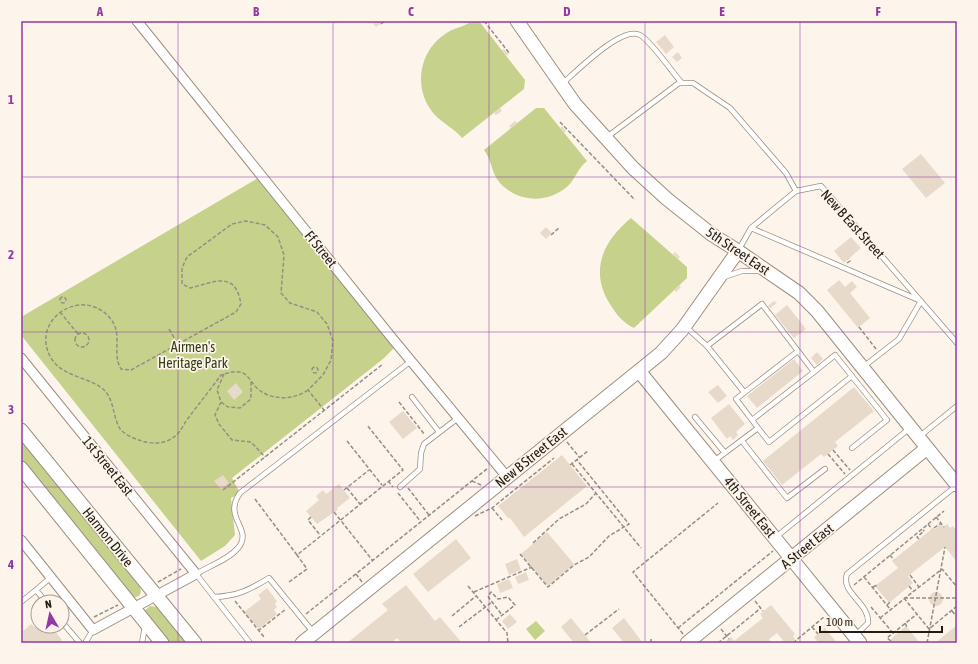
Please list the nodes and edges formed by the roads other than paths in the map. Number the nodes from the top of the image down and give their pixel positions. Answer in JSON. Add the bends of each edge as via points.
{"nodes":[{"id":1,"x":137,"y":21,"type":"edge"},
{"id":2,"x":517,"y":21,"type":"edge"},
{"id":3,"x":681,"y":82,"type":"junction"},
{"id":4,"x":560,"y":85,"type":"junction"},
{"id":5,"x":604,"y":138,"type":"junction"},
{"id":6,"x":796,"y":191,"type":"junction"},
{"id":7,"x":751,"y":228,"type":"junction"},
{"id":8,"x":738,"y":251,"type":"junction"},
{"id":9,"x":769,"y":272,"type":"junction"},
{"id":10,"x":717,"y":280,"type":"junction"},
{"id":11,"x":921,"y":301,"type":"junction"},
{"id":12,"x":685,"y":326,"type":"junction"},
{"id":13,"x":957,"y":343,"type":"edge"},
{"id":14,"x":707,"y":346,"type":"junction"},
{"id":15,"x":798,"y":350,"type":"junction"},
{"id":16,"x":21,"y":358,"type":"edge"},
{"id":17,"x":411,"y":361,"type":"junction"},
{"id":18,"x":862,"y":367,"type":"junction"},
{"id":19,"x":639,"y":371,"type":"junction"},
{"id":20,"x":814,"y":372,"type":"junction"},
{"id":21,"x":852,"y":376,"type":"junction"},
{"id":22,"x":744,"y":392,"type":"junction"},
{"id":23,"x":412,"y":397,"type":"dead end"},
{"id":24,"x":957,"y":406,"type":"edge"},
{"id":25,"x":695,"y":417,"type":"dead end"},
{"id":26,"x":458,"y":418,"type":"junction"},
{"id":27,"x":752,"y":420,"type":"junction"},
{"id":28,"x":758,"y":428,"type":"junction"},
{"id":29,"x":21,"y":430,"type":"edge"},
{"id":30,"x":440,"y":432,"type":"junction"},
{"id":31,"x":915,"y":433,"type":"junction"},
{"id":32,"x":742,"y":441,"type":"junction"},
{"id":33,"x":852,"y":448,"type":"dead end"},
{"id":34,"x":927,"y":448,"type":"junction"},
{"id":35,"x":725,"y":453,"type":"junction"},
{"id":36,"x":713,"y":462,"type":"junction"},
{"id":37,"x":21,"y":468,"type":"edge"},
{"id":38,"x":824,"y":469,"type":"dead end"},
{"id":39,"x":507,"y":477,"type":"junction"},
{"id":40,"x":957,"y":485,"type":"edge"},
{"id":41,"x":400,"y":488,"type":"dead end"},
{"id":42,"x":21,"y":540,"type":"edge"},
{"id":43,"x":778,"y":541,"type":"junction"},
{"id":44,"x":791,"y":558,"type":"junction"},
{"id":45,"x":196,"y":574,"type":"junction"},
{"id":46,"x":50,"y":578,"type":"junction"},
{"id":47,"x":36,"y":590,"type":"junction"},
{"id":48,"x":155,"y":590,"type":"junction"},
{"id":49,"x":39,"y":594,"type":"edge"},
{"id":50,"x":214,"y":597,"type":"junction"},
{"id":51,"x":21,"y":602,"type":"edge"},
{"id":52,"x":134,"y":608,"type":"junction"},
{"id":53,"x":146,"y":622,"type":"junction"},
{"id":54,"x":92,"y":630,"type":"junction"},
{"id":55,"x":70,"y":631,"type":"edge"},
{"id":56,"x":314,"y":633,"type":"junction"},
{"id":57,"x":857,"y":640,"type":"edge"},
{"id":58,"x":80,"y":643,"type":"edge"},
{"id":59,"x":85,"y":643,"type":"edge"},
{"id":60,"x":142,"y":643,"type":"edge"},
{"id":61,"x":162,"y":643,"type":"edge"},
{"id":62,"x":195,"y":643,"type":"edge"},
{"id":63,"x":250,"y":643,"type":"edge"},
{"id":64,"x":302,"y":643,"type":"edge"},
{"id":65,"x":687,"y":643,"type":"edge"}],
"edges":[{"from":1,"to":17,"type":"street","name":"Ff Street"},
{"from":2,"to":4,"type":"street","name":"5th Street East"},
{"from":3,"to":4,"type":"lane","via":[[642,36],[630,33],[616,40]]},
{"from":3,"to":5,"type":"lane"},
{"from":3,"to":6,"type":"lane","via":[[693,83],[730,108],[786,173]]},
{"from":4,"to":5,"type":"street","name":"5th Street East"},
{"from":5,"to":8,"type":"street","name":"5th Street East","via":[[667,199],[711,234]]},
{"from":6,"to":7,"type":"lane","name":"New B East Street"},
{"from":6,"to":11,"type":"lane","name":"New B East Street","via":[[821,186]]},
{"from":7,"to":8,"type":"lane","name":"New B East Street"},
{"from":7,"to":11,"type":"lane"},
{"from":8,"to":9,"type":"street","name":"5th Street East"},
{"from":8,"to":10,"type":"street","name":"New B Street East"},
{"from":9,"to":10,"type":"lane","via":[[742,271]]},
{"from":9,"to":18,"type":"street","name":"5th Street East","via":[[799,293],[817,311]]},
{"from":10,"to":12,"type":"street","name":"New B Street East"},
{"from":11,"to":13,"type":"lane","name":"New B East Street"},
{"from":11,"to":18,"type":"lane","via":[[899,339]]},
{"from":12,"to":14,"type":"lane"},
{"from":12,"to":19,"type":"street","name":"New B Street East","via":[[661,353]]},
{"from":14,"to":15,"type":"lane","via":[[762,304]]},
{"from":14,"to":22,"type":"lane"},
{"from":15,"to":20,"type":"lane"},
{"from":15,"to":22,"type":"lane"},
{"from":16,"to":45,"type":"street","name":"1st Street East"},
{"from":17,"to":26,"type":"street","name":"Ff Street"},
{"from":17,"to":45,"type":"lane","via":[[240,494],[234,502],[235,517],[241,526],[242,539],[239,546],[232,554]]},
{"from":18,"to":31,"type":"street","name":"5th Street East"},
{"from":19,"to":36,"type":"street","name":"4th Street East"},
{"from":19,"to":39,"type":"street","name":"New B Street East"},
{"from":20,"to":21,"type":"lane","via":[[835,355]]},
{"from":20,"to":27,"type":"lane"},
{"from":21,"to":28,"type":"lane","via":[[769,442]]},
{"from":21,"to":33,"type":"lane","via":[[887,420]]},
{"from":22,"to":27,"type":"lane","via":[[736,399]]},
{"from":23,"to":30,"type":"lane"},
{"from":24,"to":31,"type":"lane"},
{"from":25,"to":35,"type":"lane"},
{"from":26,"to":30,"type":"lane"},
{"from":26,"to":39,"type":"street","name":"Ff Street"},
{"from":27,"to":28,"type":"lane"},
{"from":28,"to":32,"type":"lane"},
{"from":29,"to":48,"type":"street","name":"Harmon Drive"},
{"from":30,"to":41,"type":"lane","via":[[429,439],[422,448],[420,469]]},
{"from":31,"to":34,"type":"street","name":"5th Street East"},
{"from":31,"to":43,"type":"lane","via":[[854,474]]},
{"from":32,"to":35,"type":"lane"},
{"from":32,"to":38,"type":"lane","via":[[787,498]]},
{"from":34,"to":40,"type":"street","name":"5th Street East"},
{"from":34,"to":44,"type":"street","name":"A Street East"},
{"from":35,"to":36,"type":"lane"},
{"from":36,"to":43,"type":"street","name":"4th Street East"},
{"from":37,"to":52,"type":"street","name":"Harmon Drive"},
{"from":39,"to":56,"type":"street","name":"New B Street East"},
{"from":40,"to":57,"type":"lane","via":[[847,574],[847,587],[869,616],[868,623]]},
{"from":42,"to":46,"type":"street"},
{"from":43,"to":44,"type":"street","name":"4th Street East"},
{"from":44,"to":57,"type":"street","name":"4th Street East"},
{"from":44,"to":65,"type":"street","name":"A Street East"},
{"from":45,"to":48,"type":"street"},
{"from":45,"to":50,"type":"lane"},
{"from":46,"to":47,"type":"lane"},
{"from":46,"to":54,"type":"street"},
{"from":47,"to":49,"type":"lane"},
{"from":47,"to":51,"type":"lane"},
{"from":48,"to":52,"type":"street"},
{"from":48,"to":62,"type":"street","name":"Harmon Drive"},
{"from":50,"to":56,"type":"lane","via":[[247,592],[269,578]]},
{"from":50,"to":63,"type":"lane"},
{"from":52,"to":53,"type":"street","name":"Harmon Drive"},
{"from":52,"to":54,"type":"street"},
{"from":53,"to":60,"type":"lane"},
{"from":53,"to":61,"type":"street","name":"Harmon Drive"},
{"from":54,"to":59,"type":"lane"},
{"from":55,"to":58,"type":"lane"},
{"from":56,"to":64,"type":"street","name":"New B Street East"}]}
